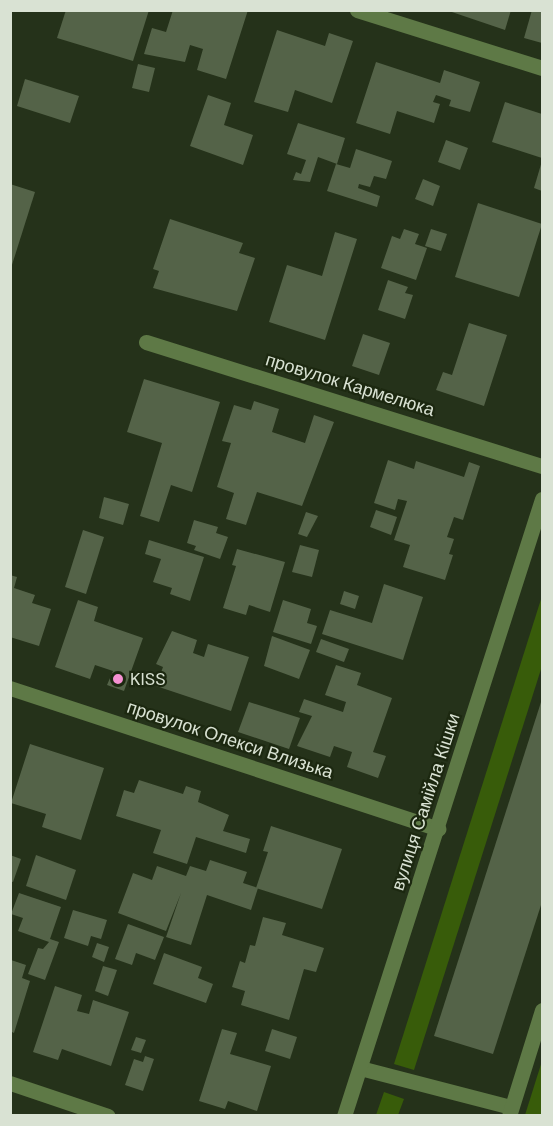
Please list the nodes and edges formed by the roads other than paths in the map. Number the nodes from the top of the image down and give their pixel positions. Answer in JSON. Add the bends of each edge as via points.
{"nodes":[{"id":1,"x":357,"y":10,"type":"edge"},
{"id":2,"x":543,"y":68,"type":"edge"},
{"id":3,"x":146,"y":342,"type":"dead end"},
{"id":4,"x":543,"y":466,"type":"edge"},
{"id":5,"x":543,"y":499,"type":"edge"},
{"id":6,"x":10,"y":688,"type":"edge"},
{"id":7,"x":438,"y":829,"type":"junction"},
{"id":8,"x":543,"y":1010,"type":"edge"},
{"id":9,"x":360,"y":1068,"type":"junction"},
{"id":10,"x":10,"y":1083,"type":"edge"},
{"id":11,"x":510,"y":1111,"type":"edge"},
{"id":12,"x":108,"y":1116,"type":"edge"},
{"id":13,"x":344,"y":1116,"type":"edge"}],
"edges":[{"from":1,"to":2,"type":"street"},
{"from":3,"to":4,"type":"street","name":"провулок Кармелюка"},
{"from":5,"to":7,"type":"street","name":"вулиця Самійла Кішки"},
{"from":6,"to":7,"type":"street","name":"провулок Олекси Влизька"},
{"from":7,"to":9,"type":"street","name":"вулиця Самійла Кішки"},
{"from":8,"to":11,"type":"street"},
{"from":9,"to":11,"type":"street"},
{"from":9,"to":13,"type":"street","name":"вулиця Самійла Кішки"},
{"from":10,"to":12,"type":"street"}]}
